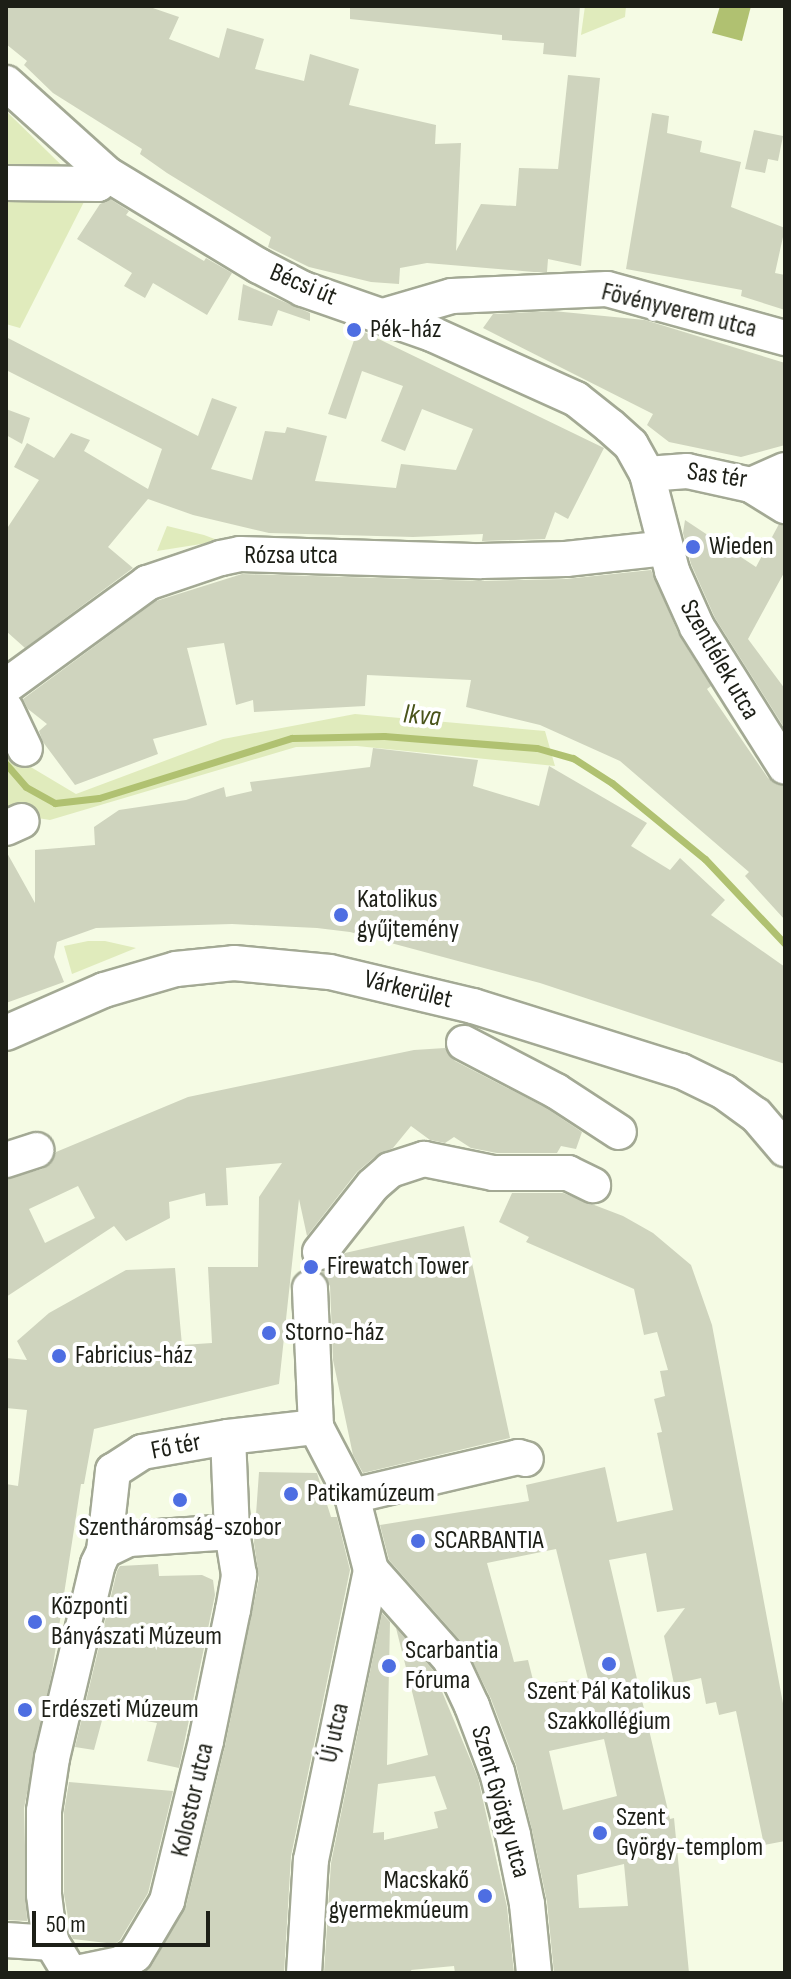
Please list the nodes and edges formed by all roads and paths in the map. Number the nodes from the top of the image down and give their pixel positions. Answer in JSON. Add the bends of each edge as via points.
{"nodes":[{"id":1,"x":6,"y":83,"type":"edge"},
{"id":2,"x":107,"y":174,"type":"junction"},
{"id":3,"x":6,"y":183,"type":"edge"},
{"id":4,"x":437,"y":300,"type":"junction"},
{"id":5,"x":383,"y":316,"type":"junction"},
{"id":6,"x":432,"y":334,"type":"junction"},
{"id":7,"x":785,"y":338,"type":"edge"},
{"id":8,"x":627,"y":442,"type":"joint"},
{"id":9,"x":785,"y":470,"type":"edge"},
{"id":10,"x":647,"y":474,"type":"junction"},
{"id":11,"x":751,"y":485,"type":"junction"},
{"id":12,"x":785,"y":506,"type":"edge"},
{"id":13,"x":665,"y":548,"type":"junction"},
{"id":14,"x":6,"y":686,"type":"edge"},
{"id":15,"x":6,"y":709,"type":"edge"},
{"id":16,"x":25,"y":749,"type":"dead end"},
{"id":17,"x":785,"y":767,"type":"edge"},
{"id":18,"x":6,"y":1033,"type":"edge"},
{"id":19,"x":464,"y":1043,"type":"dead end"},
{"id":20,"x":619,"y":1132,"type":"dead end"},
{"id":21,"x":782,"y":1137,"type":"edge"},
{"id":22,"x":593,"y":1185,"type":"dead end"},
{"id":23,"x":320,"y":1252,"type":"dead end"},
{"id":24,"x":310,"y":1288,"type":"dead end"},
{"id":25,"x":316,"y":1427,"type":"junction"},
{"id":26,"x":228,"y":1437,"type":"junction"},
{"id":27,"x":526,"y":1459,"type":"dead end"},
{"id":28,"x":352,"y":1496,"type":"junction"},
{"id":29,"x":232,"y":1532,"type":"junction"},
{"id":30,"x":101,"y":1557,"type":"junction"},
{"id":31,"x":371,"y":1570,"type":"junction"},
{"id":32,"x":239,"y":1575,"type":"joint"},
{"id":33,"x":6,"y":1940,"type":"edge"},
{"id":34,"x":52,"y":1943,"type":"junction"},
{"id":35,"x":70,"y":1973,"type":"edge"},
{"id":36,"x":77,"y":1973,"type":"edge"},
{"id":37,"x":304,"y":1973,"type":"edge"},
{"id":38,"x":534,"y":1973,"type":"edge"}],
"edges":[{"from":1,"to":2,"type":"street","name":"Bécsi út"},
{"from":2,"to":3,"type":"street","via":[[98,184]]},
{"from":2,"to":5,"type":"street","name":"Bécsi út","via":[[303,289]]},
{"from":4,"to":5,"type":"street","name":"Fövényverem utca"},
{"from":4,"to":6,"type":"street","via":[[421,315]]},
{"from":4,"to":7,"type":"street","name":"Fövényverem utca","via":[[607,289]]},
{"from":5,"to":6,"type":"street","name":"Bécsi út"},
{"from":6,"to":8,"type":"street","name":"Bécsi út","via":[[576,399]]},
{"from":8,"to":10,"type":"street","name":"Sas tér"},
{"from":9,"to":11,"type":"street","name":"Sas tér"},
{"from":10,"to":11,"type":"street","name":"Sas tér","via":[[687,471]]},
{"from":10,"to":13,"type":"street","name":"Sas tér"},
{"from":11,"to":12,"type":"street"},
{"from":13,"to":14,"type":"street","name":"Rózsa utca","via":[[481,561],[240,554],[147,583]]},
{"from":13,"to":17,"type":"street","name":"Szentlélek utca","via":[[681,593],[720,668]]},
{"from":15,"to":16,"type":"street"},
{"from":18,"to":21,"type":"street","name":"Várkerület","via":[[104,990],[176,969],[234,963],[330,972],[473,1006],[681,1071],[742,1104]]},
{"from":19,"to":20,"type":"street","name":"Várkerület","via":[[556,1091]]},
{"from":22,"to":23,"type":"street","via":[[568,1173],[493,1173],[424,1159],[390,1170],[373,1185]]},
{"from":24,"to":25,"type":"street"},
{"from":25,"to":26,"type":"street","name":"Fő tér"},
{"from":25,"to":28,"type":"street"},
{"from":26,"to":29,"type":"street","name":"Fő tér"},
{"from":26,"to":30,"type":"street","name":"Fő tér","via":[[142,1452],[113,1471]]},
{"from":27,"to":28,"type":"street"},
{"from":28,"to":31,"type":"street","name":"Új utca"},
{"from":29,"to":30,"type":"street","via":[[129,1539]]},
{"from":29,"to":32,"type":"street","name":"Fő tér"},
{"from":30,"to":34,"type":"street","via":[[44,1811],[44,1895]]},
{"from":31,"to":37,"type":"street","name":"Új utca","via":[[311,1860]]},
{"from":31,"to":38,"type":"street","name":"Szent György utca","via":[[450,1659],[497,1772],[527,1904]]},
{"from":32,"to":36,"type":"street","name":"Kolostor utca","via":[[167,1901],[135,1955],[120,1964]]},
{"from":33,"to":34,"type":"street"},
{"from":34,"to":35,"type":"street"}]}
